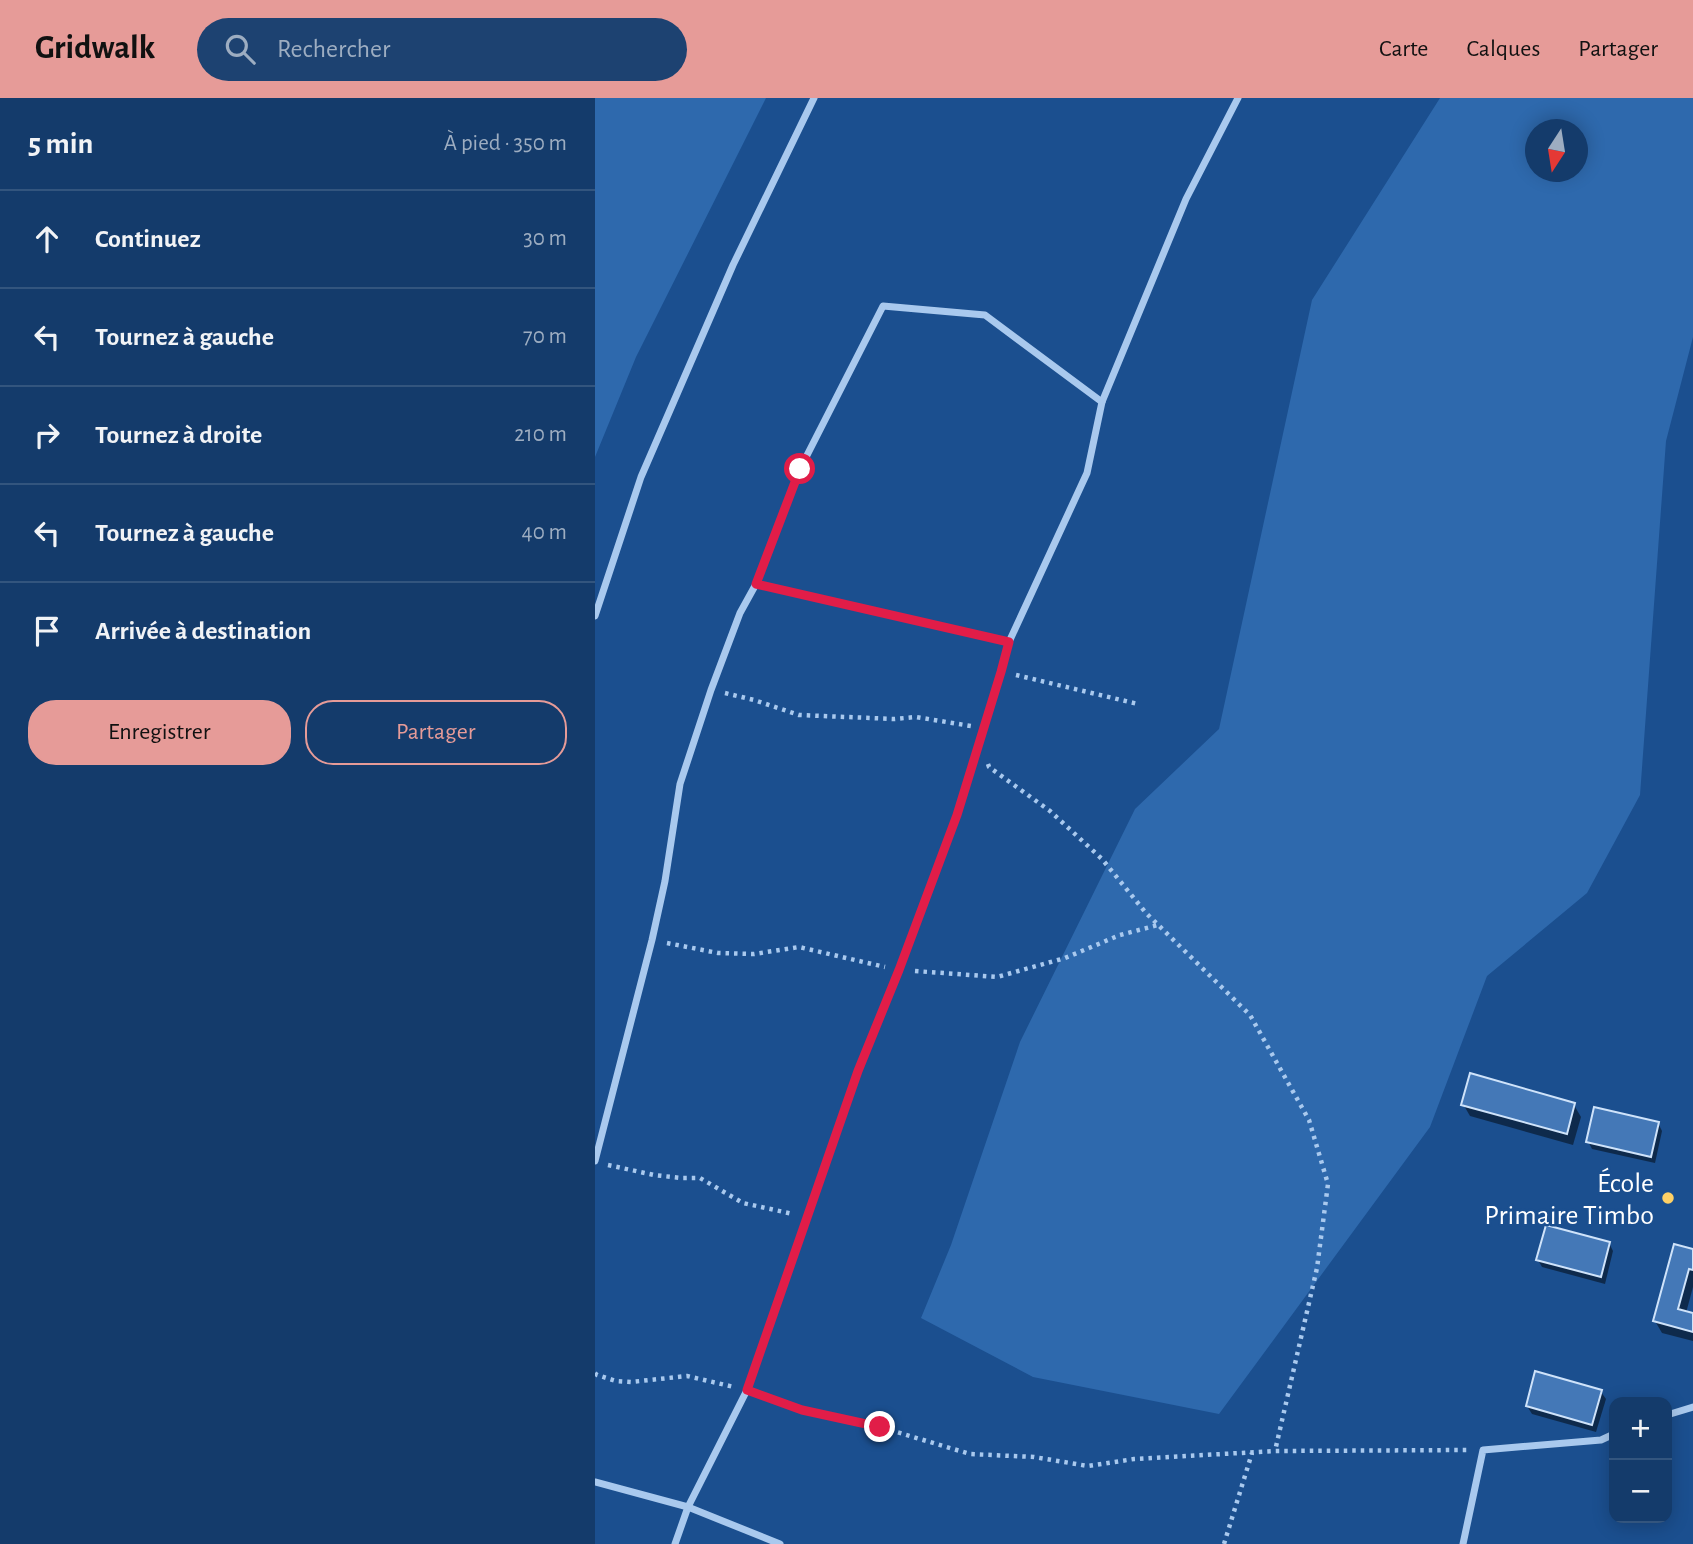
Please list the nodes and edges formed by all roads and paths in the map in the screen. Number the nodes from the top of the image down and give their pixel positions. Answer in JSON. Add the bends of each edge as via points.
{"nodes":[{"id":1,"x":814,"y":98,"type":"edge"},
{"id":2,"x":1238,"y":98,"type":"edge"},
{"id":3,"x":1101,"y":402,"type":"junction"},
{"id":4,"x":756,"y":584,"type":"junction"},
{"id":5,"x":595,"y":616,"type":"edge"},
{"id":6,"x":1009,"y":642,"type":"junction"},
{"id":7,"x":1001,"y":672,"type":"junction"},
{"id":8,"x":711,"y":690,"type":"junction"},
{"id":9,"x":1138,"y":704,"type":"dead end"},
{"id":10,"x":982,"y":728,"type":"junction"},
{"id":11,"x":595,"y":1161,"type":"edge"},
{"id":12,"x":808,"y":1218,"type":"junction"},
{"id":13,"x":595,"y":1373,"type":"edge"},
{"id":14,"x":747,"y":1390,"type":"junction"},
{"id":15,"x":1693,"y":1407,"type":"edge"},
{"id":16,"x":1672,"y":1413,"type":"edge"},
{"id":17,"x":1609,"y":1436,"type":"edge"},
{"id":18,"x":1483,"y":1450,"type":"junction"},
{"id":19,"x":1275,"y":1451,"type":"junction"},
{"id":20,"x":1252,"y":1453,"type":"junction"},
{"id":21,"x":595,"y":1482,"type":"edge"},
{"id":22,"x":688,"y":1507,"type":"junction"},
{"id":23,"x":675,"y":1544,"type":"edge"},
{"id":24,"x":781,"y":1544,"type":"edge"},
{"id":25,"x":1224,"y":1544,"type":"edge"},
{"id":26,"x":1463,"y":1544,"type":"edge"}],
"edges":[{"from":1,"to":5,"type":"street","via":[[733,265],[641,477]]},
{"from":2,"to":3,"type":"street","via":[[1186,199]]},
{"from":3,"to":4,"type":"street","via":[[985,315],[883,306],[800,469]]},
{"from":3,"to":6,"type":"street","via":[[1087,473]]},
{"from":4,"to":6,"type":"street"},
{"from":4,"to":8,"type":"street"},
{"from":6,"to":7,"type":"street"},
{"from":7,"to":9,"type":"path"},
{"from":7,"to":10,"type":"street"},
{"from":8,"to":10,"type":"path","via":[[799,715],[916,717]]},
{"from":8,"to":11,"type":"street","via":[[680,784],[652,940]]},
{"from":10,"to":12,"type":"street","via":[[957,815],[858,1071]]},
{"from":10,"to":19,"type":"path","via":[[989,767],[1050,811],[1102,859],[1146,913],[1250,1015],[1309,1120],[1328,1184],[1317,1268]]},
{"from":11,"to":12,"type":"path","via":[[654,1175],[700,1178],[743,1203]]},
{"from":12,"to":14,"type":"street"},
{"from":13,"to":14,"type":"path","via":[[631,1382],[687,1376]]},
{"from":14,"to":20,"type":"path","via":[[802,1410],[970,1454],[1088,1466]]},
{"from":14,"to":22,"type":"street"},
{"from":15,"to":16,"type":"street"},
{"from":17,"to":18,"type":"street"},
{"from":18,"to":19,"type":"path"},
{"from":18,"to":26,"type":"street"},
{"from":19,"to":20,"type":"path"},
{"from":20,"to":25,"type":"path"},
{"from":21,"to":22,"type":"street"},
{"from":22,"to":23,"type":"street"},
{"from":22,"to":24,"type":"street"}]}
